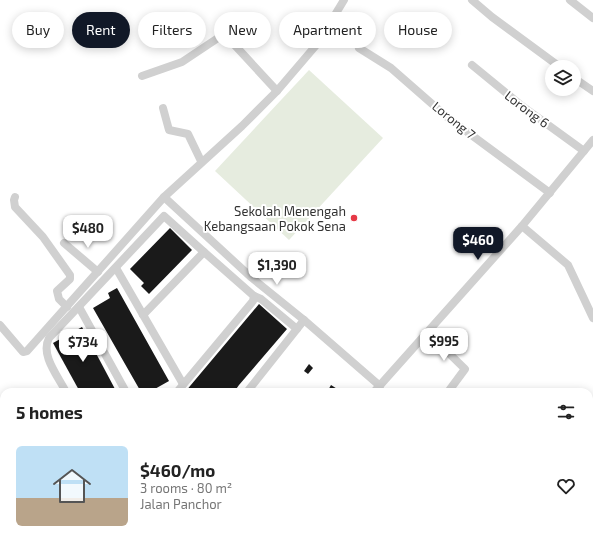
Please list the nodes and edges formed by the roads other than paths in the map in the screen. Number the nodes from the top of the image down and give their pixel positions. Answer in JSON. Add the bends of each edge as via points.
{"nodes":[{"id":1,"x":344,"y":0,"type":"edge"},
{"id":2,"x":472,"y":0,"type":"edge"},
{"id":3,"x":570,"y":0,"type":"edge"},
{"id":4,"x":593,"y":18,"type":"edge"},
{"id":5,"x":359,"y":48,"type":"dead end"},
{"id":6,"x":550,"y":60,"type":"edge"},
{"id":7,"x":472,"y":65,"type":"dead end"},
{"id":8,"x":142,"y":76,"type":"dead end"},
{"id":9,"x":581,"y":83,"type":"edge"},
{"id":10,"x":277,"y":91,"type":"junction"},
{"id":11,"x":593,"y":91,"type":"edge"},
{"id":12,"x":163,"y":108,"type":"dead end"},
{"id":13,"x":593,"y":140,"type":"edge"},
{"id":14,"x":584,"y":151,"type":"junction"},
{"id":15,"x":201,"y":161,"type":"junction"},
{"id":16,"x":550,"y":193,"type":"junction"},
{"id":17,"x":15,"y":197,"type":"dead end"},
{"id":18,"x":164,"y":197,"type":"junction"},
{"id":19,"x":522,"y":226,"type":"junction"},
{"id":20,"x":64,"y":243,"type":"dead end"},
{"id":21,"x":204,"y":252,"type":"junction"},
{"id":22,"x":116,"y":268,"type":"junction"},
{"id":23,"x":98,"y":272,"type":"junction"},
{"id":24,"x":254,"y":296,"type":"junction"},
{"id":25,"x":67,"y":307,"type":"junction"},
{"id":26,"x":79,"y":307,"type":"junction"},
{"id":27,"x":144,"y":315,"type":"junction"},
{"id":28,"x":593,"y":318,"type":"edge"},
{"id":29,"x":304,"y":320,"type":"junction"},
{"id":30,"x":0,"y":326,"type":"edge"},
{"id":31,"x":297,"y":329,"type":"junction"},
{"id":32,"x":427,"y":332,"type":"junction"},
{"id":33,"x":183,"y":384,"type":"junction"},
{"id":34,"x":64,"y":388,"type":"edge"},
{"id":35,"x":124,"y":388,"type":"edge"},
{"id":36,"x":180,"y":388,"type":"edge"},
{"id":37,"x":252,"y":388,"type":"edge"},
{"id":38,"x":376,"y":388,"type":"edge"},
{"id":39,"x":378,"y":388,"type":"edge"},
{"id":40,"x":451,"y":388,"type":"edge"}],
"edges":[{"from":1,"to":10,"type":"street","via":[[318,43]]},
{"from":2,"to":6,"type":"street"},
{"from":3,"to":4,"type":"street"},
{"from":5,"to":16,"type":"street","name":"Lorong 7","via":[[391,68],[447,117]]},
{"from":7,"to":14,"type":"street","name":"Lorong 6","via":[[510,97]]},
{"from":8,"to":10,"type":"street","via":[[182,62],[224,36]]},
{"from":9,"to":11,"type":"street"},
{"from":10,"to":15,"type":"street","via":[[242,126]]},
{"from":12,"to":15,"type":"street","via":[[169,130],[188,134]]},
{"from":13,"to":14,"type":"street"},
{"from":14,"to":16,"type":"street"},
{"from":15,"to":18,"type":"street"},
{"from":16,"to":19,"type":"street"},
{"from":17,"to":25,"type":"street","via":[[15,207],[43,237],[70,275],[70,279],[57,291],[59,299]]},
{"from":18,"to":23,"type":"street"},
{"from":18,"to":29,"type":"street","via":[[252,278]]},
{"from":19,"to":28,"type":"street","via":[[568,265]]},
{"from":19,"to":32,"type":"street"},
{"from":20,"to":23,"type":"street"},
{"from":21,"to":22,"type":"street","via":[[164,216]]},
{"from":21,"to":24,"type":"street"},
{"from":21,"to":27,"type":"street"},
{"from":22,"to":26,"type":"street"},
{"from":22,"to":27,"type":"street"},
{"from":23,"to":25,"type":"street"},
{"from":24,"to":31,"type":"street"},
{"from":24,"to":33,"type":"street","via":[[253,301]]},
{"from":25,"to":30,"type":"street","via":[[25,352]]},
{"from":26,"to":34,"type":"street","via":[[45,344],[45,352]]},
{"from":26,"to":35,"type":"street"},
{"from":27,"to":33,"type":"street"},
{"from":29,"to":31,"type":"street"},
{"from":29,"to":38,"type":"street"},
{"from":31,"to":37,"type":"street"},
{"from":32,"to":39,"type":"street"},
{"from":32,"to":40,"type":"street","via":[[465,369]]},
{"from":33,"to":36,"type":"street"}]}
